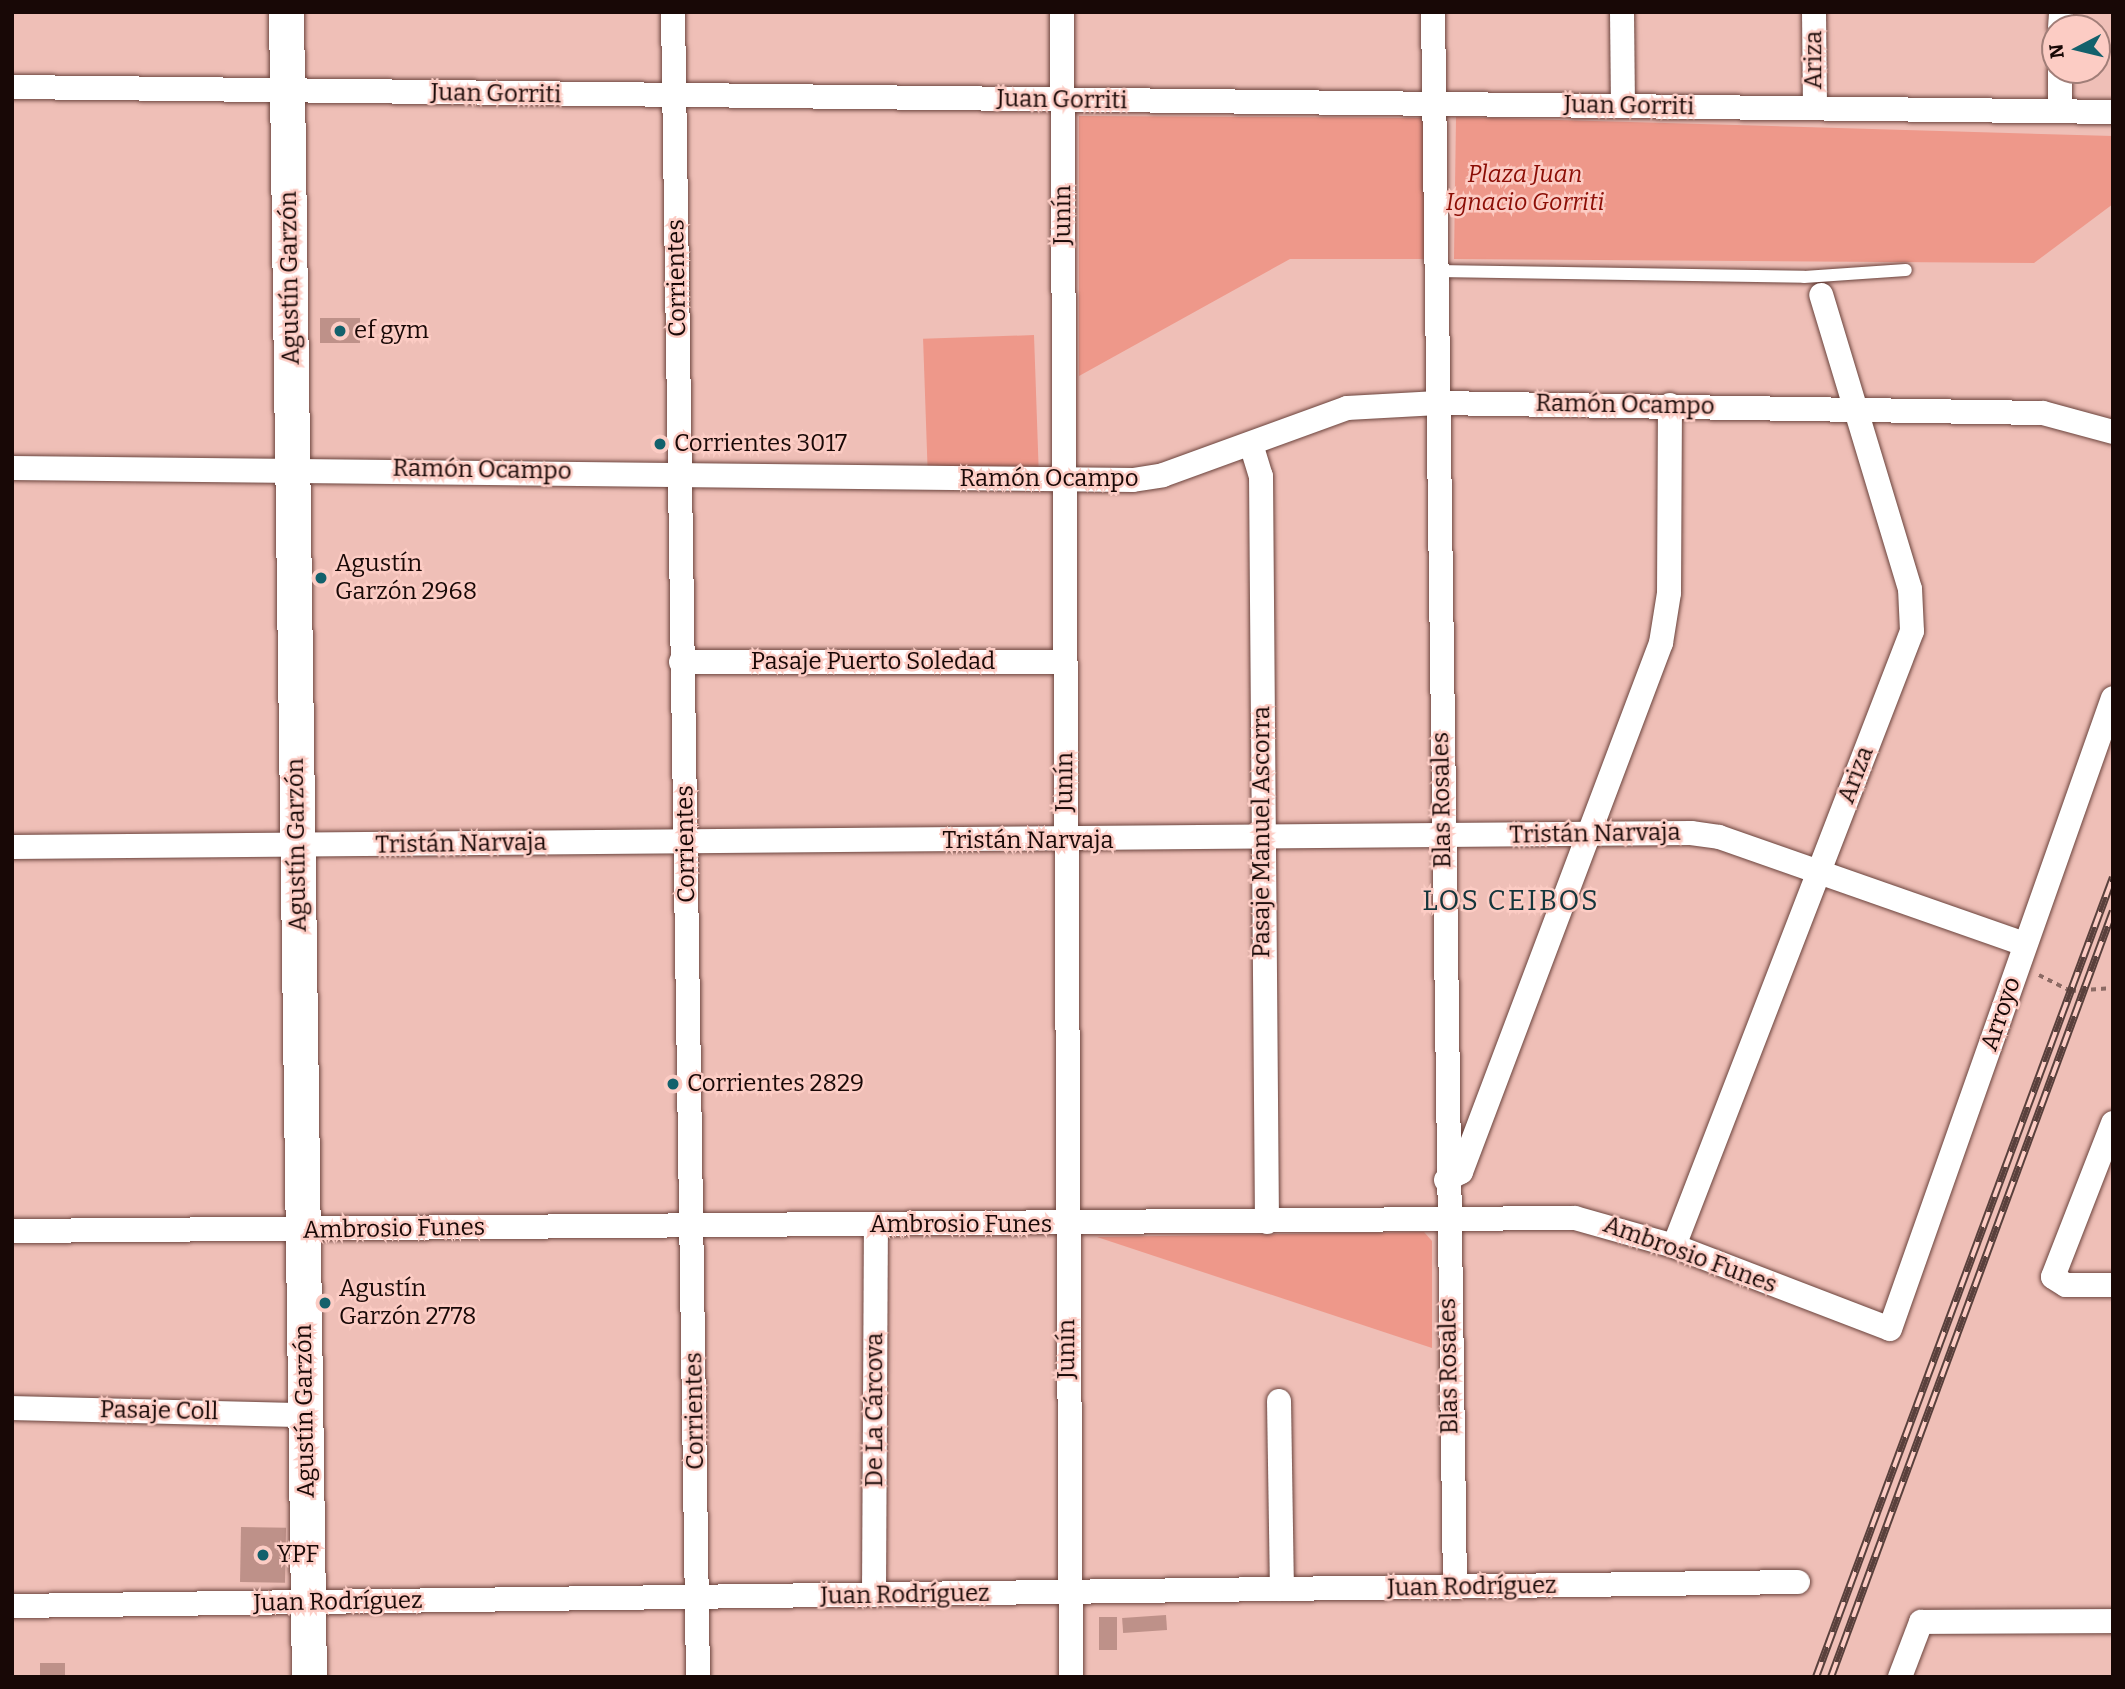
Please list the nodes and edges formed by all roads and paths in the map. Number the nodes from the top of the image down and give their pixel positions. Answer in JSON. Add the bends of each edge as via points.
{"nodes":[{"id":1,"x":286,"y":12,"type":"edge"},
{"id":2,"x":673,"y":12,"type":"edge"},
{"id":3,"x":1062,"y":12,"type":"edge"},
{"id":4,"x":1433,"y":12,"type":"edge"},
{"id":5,"x":1622,"y":12,"type":"edge"},
{"id":6,"x":1814,"y":12,"type":"edge"},
{"id":7,"x":2060,"y":84,"type":"edge"},
{"id":8,"x":12,"y":87,"type":"edge"},
{"id":9,"x":287,"y":92,"type":"junction"},
{"id":10,"x":674,"y":96,"type":"junction"},
{"id":11,"x":1062,"y":100,"type":"junction"},
{"id":12,"x":1436,"y":104,"type":"junction"},
{"id":13,"x":1623,"y":106,"type":"junction"},
{"id":14,"x":1815,"y":108,"type":"junction"},
{"id":15,"x":2060,"y":111,"type":"junction"},
{"id":16,"x":2113,"y":112,"type":"edge"},
{"id":17,"x":1906,"y":270,"type":"dead end"},
{"id":18,"x":1437,"y":271,"type":"junction"},
{"id":19,"x":1821,"y":295,"type":"dead end"},
{"id":20,"x":1438,"y":403,"type":"junction"},
{"id":21,"x":1670,"y":405,"type":"junction"},
{"id":22,"x":1857,"y":409,"type":"junction"},
{"id":23,"x":2113,"y":432,"type":"edge"},
{"id":24,"x":1251,"y":444,"type":"junction"},
{"id":25,"x":12,"y":468,"type":"edge"},
{"id":26,"x":292,"y":468,"type":"junction"},
{"id":27,"x":680,"y":473,"type":"junction"},
{"id":28,"x":1063,"y":482,"type":"junction"},
{"id":29,"x":681,"y":662,"type":"junction"},
{"id":30,"x":1064,"y":662,"type":"junction"},
{"id":31,"x":2113,"y":698,"type":"edge"},
{"id":32,"x":1592,"y":834,"type":"junction"},
{"id":33,"x":1442,"y":836,"type":"junction"},
{"id":34,"x":1261,"y":839,"type":"junction"},
{"id":35,"x":1065,"y":841,"type":"junction"},
{"id":36,"x":686,"y":842,"type":"junction"},
{"id":37,"x":297,"y":846,"type":"junction"},
{"id":38,"x":12,"y":847,"type":"edge"},
{"id":39,"x":1818,"y":874,"type":"junction"},
{"id":40,"x":2022,"y":952,"type":"junction"},
{"id":41,"x":2113,"y":988,"type":"edge"},
{"id":42,"x":2113,"y":1123,"type":"edge"},
{"id":43,"x":1447,"y":1180,"type":"junction"},
{"id":44,"x":1446,"y":1220,"type":"junction"},
{"id":45,"x":1267,"y":1222,"type":"junction"},
{"id":46,"x":691,"y":1224,"type":"junction"},
{"id":47,"x":1067,"y":1224,"type":"junction"},
{"id":48,"x":876,"y":1225,"type":"junction"},
{"id":49,"x":303,"y":1230,"type":"junction"},
{"id":50,"x":12,"y":1231,"type":"edge"},
{"id":51,"x":1674,"y":1246,"type":"junction"},
{"id":52,"x":2113,"y":1285,"type":"edge"},
{"id":53,"x":1889,"y":1329,"type":"joint"},
{"id":54,"x":1279,"y":1401,"type":"dead end"},
{"id":55,"x":12,"y":1408,"type":"edge"},
{"id":56,"x":305,"y":1415,"type":"junction"},
{"id":57,"x":1798,"y":1582,"type":"dead end"},
{"id":58,"x":1455,"y":1587,"type":"junction"},
{"id":59,"x":1282,"y":1589,"type":"junction"},
{"id":60,"x":1069,"y":1592,"type":"junction"},
{"id":61,"x":874,"y":1595,"type":"junction"},
{"id":62,"x":698,"y":1600,"type":"junction"},
{"id":63,"x":308,"y":1603,"type":"junction"},
{"id":64,"x":12,"y":1606,"type":"edge"},
{"id":65,"x":2113,"y":1621,"type":"edge"},
{"id":66,"x":309,"y":1677,"type":"edge"},
{"id":67,"x":698,"y":1677,"type":"edge"},
{"id":68,"x":1070,"y":1677,"type":"edge"},
{"id":69,"x":1900,"y":1677,"type":"edge"}],
"edges":[{"from":1,"to":9,"type":"main road","name":"Agustín Garzón"},
{"from":2,"to":10,"type":"street","name":"Corrientes"},
{"from":3,"to":11,"type":"street","name":"Junín"},
{"from":4,"to":12,"type":"street","name":"Blas Rosales"},
{"from":5,"to":13,"type":"street"},
{"from":6,"to":14,"type":"street","name":"Ariza"},
{"from":7,"to":15,"type":"street"},
{"from":8,"to":9,"type":"street","name":"Juan Gorriti"},
{"from":9,"to":10,"type":"street","name":"Juan Gorriti"},
{"from":9,"to":26,"type":"main road","name":"Agustín Garzón"},
{"from":10,"to":11,"type":"street","name":"Juan Gorriti"},
{"from":10,"to":27,"type":"street","name":"Corrientes"},
{"from":11,"to":12,"type":"street","name":"Juan Gorriti"},
{"from":11,"to":28,"type":"street","name":"Junín"},
{"from":12,"to":13,"type":"street","name":"Juan Gorriti"},
{"from":12,"to":18,"type":"street","name":"Blas Rosales"},
{"from":13,"to":14,"type":"street","name":"Juan Gorriti"},
{"from":14,"to":15,"type":"street","name":"Juan Gorriti"},
{"from":15,"to":16,"type":"street","name":"Juan Gorriti"},
{"from":17,"to":18,"type":"lane","via":[[1804,277]]},
{"from":18,"to":20,"type":"street","name":"Blas Rosales"},
{"from":19,"to":22,"type":"street","name":"Ariza"},
{"from":20,"to":21,"type":"street","name":"Ramón Ocampo"},
{"from":20,"to":24,"type":"street","name":"Ramón Ocampo","via":[[1347,408]]},
{"from":20,"to":33,"type":"street","name":"Blas Rosales"},
{"from":21,"to":22,"type":"street","name":"Ramón Ocampo"},
{"from":21,"to":32,"type":"street","via":[[1667,620]]},
{"from":22,"to":23,"type":"street","name":"Ramón Ocampo","via":[[2043,413]]},
{"from":22,"to":39,"type":"street","name":"Ariza","via":[[1914,610]]},
{"from":24,"to":28,"type":"street","name":"Ramón Ocampo","via":[[1151,479]]},
{"from":24,"to":34,"type":"street","name":"Pasaje Manuel Ascorra","via":[[1261,476]]},
{"from":25,"to":26,"type":"street","name":"Ramón Ocampo"},
{"from":26,"to":27,"type":"street","name":"Ramón Ocampo"},
{"from":26,"to":37,"type":"main road","name":"Agustín Garzón"},
{"from":27,"to":28,"type":"street","name":"Ramón Ocampo"},
{"from":27,"to":29,"type":"street","name":"Corrientes"},
{"from":28,"to":30,"type":"street","name":"Junín"},
{"from":29,"to":30,"type":"street","name":"Pasaje Puerto Soledad"},
{"from":29,"to":36,"type":"street","name":"Corrientes"},
{"from":30,"to":35,"type":"street","name":"Junín"},
{"from":31,"to":40,"type":"street","name":"Arroyo"},
{"from":32,"to":33,"type":"street","name":"Tristán Narvaja"},
{"from":32,"to":39,"type":"street","name":"Tristán Narvaja","via":[[1719,837]]},
{"from":32,"to":43,"type":"street","via":[[1461,1172]]},
{"from":33,"to":34,"type":"street","name":"Tristán Narvaja"},
{"from":33,"to":43,"type":"street","name":"Blas Rosales"},
{"from":34,"to":35,"type":"street","name":"Tristán Narvaja"},
{"from":34,"to":45,"type":"street","name":"Pasaje Manuel Ascorra"},
{"from":35,"to":36,"type":"street","name":"Tristán Narvaja"},
{"from":35,"to":47,"type":"street","name":"Junín"},
{"from":36,"to":37,"type":"street","name":"Tristán Narvaja"},
{"from":36,"to":46,"type":"street","name":"Corrientes"},
{"from":37,"to":38,"type":"street","name":"Tristán Narvaja"},
{"from":37,"to":49,"type":"main road","name":"Agustín Garzón"},
{"from":39,"to":40,"type":"street","name":"Tristán Narvaja"},
{"from":39,"to":51,"type":"street","name":"Ariza"},
{"from":40,"to":41,"type":"path","via":[[2058,988]]},
{"from":40,"to":53,"type":"street","name":"Arroyo"},
{"from":42,"to":52,"type":"street","via":[[2053,1277],[2066,1285]]},
{"from":43,"to":44,"type":"street","name":"Blas Rosales"},
{"from":44,"to":45,"type":"street","name":"Ambrosio Funes"},
{"from":44,"to":51,"type":"street","name":"Ambrosio Funes","via":[[1601,1220]]},
{"from":44,"to":58,"type":"street","name":"Blas Rosales"},
{"from":45,"to":47,"type":"street","name":"Ambrosio Funes"},
{"from":46,"to":48,"type":"street","name":"Ambrosio Funes"},
{"from":46,"to":49,"type":"street","name":"Ambrosio Funes"},
{"from":46,"to":62,"type":"street","name":"Corrientes"},
{"from":47,"to":48,"type":"street","name":"Ambrosio Funes"},
{"from":47,"to":60,"type":"street","name":"Junín"},
{"from":48,"to":61,"type":"street","name":"De La Cárcova"},
{"from":49,"to":50,"type":"street","name":"Ambrosio Funes"},
{"from":49,"to":56,"type":"main road","name":"Agustín Garzón"},
{"from":51,"to":53,"type":"street","name":"Ambrosio Funes"},
{"from":54,"to":59,"type":"street"},
{"from":55,"to":56,"type":"street","name":"Pasaje Coll"},
{"from":56,"to":63,"type":"main road","name":"Agustín Garzón"},
{"from":57,"to":58,"type":"street","name":"Juan Rodríguez"},
{"from":58,"to":59,"type":"street","name":"Juan Rodríguez"},
{"from":59,"to":60,"type":"street","name":"Juan Rodríguez"},
{"from":60,"to":61,"type":"street","name":"Juan Rodríguez"},
{"from":60,"to":68,"type":"street","name":"Junín"},
{"from":61,"to":62,"type":"street","name":"Juan Rodríguez"},
{"from":62,"to":63,"type":"street","name":"Juan Rodríguez"},
{"from":62,"to":67,"type":"street","name":"Corrientes"},
{"from":63,"to":64,"type":"street","name":"Juan Rodríguez"},
{"from":63,"to":66,"type":"main road","name":"Agustín Garzón"},
{"from":65,"to":69,"type":"street","via":[[1921,1622]]}]}
